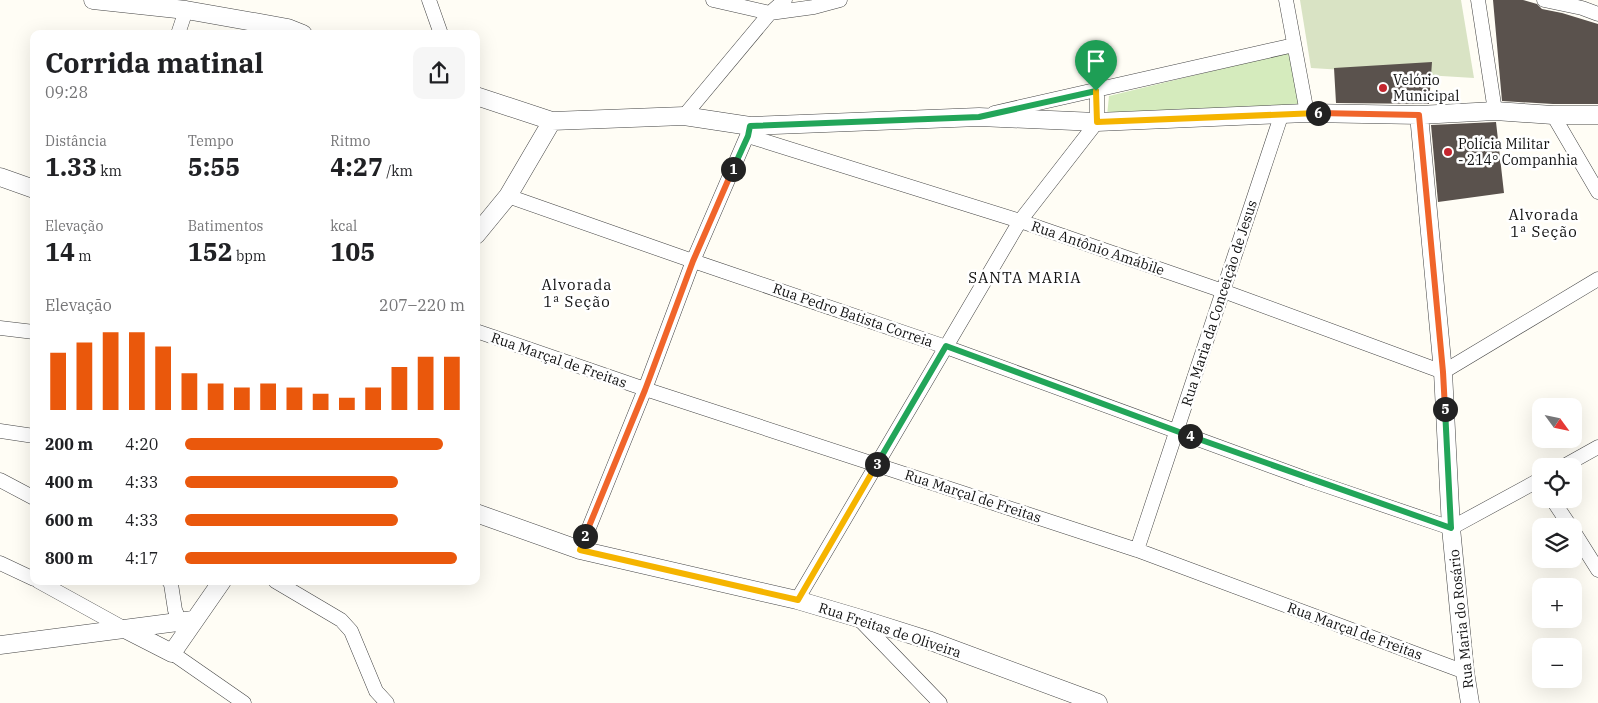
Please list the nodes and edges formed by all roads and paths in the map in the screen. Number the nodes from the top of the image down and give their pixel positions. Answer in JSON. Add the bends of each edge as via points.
{"nodes":[{"id":1,"x":93,"y":0,"type":"edge"},
{"id":2,"x":429,"y":0,"type":"edge"},
{"id":3,"x":713,"y":0,"type":"edge"},
{"id":4,"x":785,"y":0,"type":"edge"},
{"id":5,"x":840,"y":0,"type":"edge"},
{"id":6,"x":1286,"y":0,"type":"edge"},
{"id":7,"x":1478,"y":0,"type":"edge"},
{"id":8,"x":1544,"y":0,"type":"edge"},
{"id":9,"x":1597,"y":0,"type":"edge"},
{"id":10,"x":1582,"y":8,"type":"junction"},
{"id":11,"x":186,"y":10,"type":"junction"},
{"id":12,"x":770,"y":13,"type":"junction"},
{"id":13,"x":1598,"y":14,"type":"edge"},
{"id":14,"x":179,"y":30,"type":"edge"},
{"id":15,"x":293,"y":30,"type":"edge"},
{"id":16,"x":440,"y":30,"type":"edge"},
{"id":17,"x":1294,"y":45,"type":"junction"},
{"id":18,"x":1096,"y":91,"type":"junction"},
{"id":19,"x":480,"y":97,"type":"edge"},
{"id":20,"x":1495,"y":111,"type":"junction"},
{"id":21,"x":1282,"y":113,"type":"junction"},
{"id":22,"x":1307,"y":113,"type":"junction"},
{"id":23,"x":1419,"y":115,"type":"junction"},
{"id":24,"x":1553,"y":115,"type":"junction"},
{"id":25,"x":1598,"y":115,"type":"edge"},
{"id":26,"x":684,"y":116,"type":"junction"},
{"id":27,"x":979,"y":117,"type":"junction"},
{"id":28,"x":552,"y":121,"type":"junction"},
{"id":29,"x":1097,"y":122,"type":"junction"},
{"id":30,"x":749,"y":131,"type":"junction"},
{"id":31,"x":0,"y":177,"type":"edge"},
{"id":32,"x":30,"y":188,"type":"edge"},
{"id":33,"x":1598,"y":192,"type":"edge"},
{"id":34,"x":508,"y":196,"type":"junction"},
{"id":35,"x":1020,"y":221,"type":"junction"},
{"id":36,"x":480,"y":230,"type":"edge"},
{"id":37,"x":693,"y":261,"type":"junction"},
{"id":38,"x":1598,"y":279,"type":"edge"},
{"id":39,"x":1223,"y":292,"type":"junction"},
{"id":40,"x":0,"y":328,"type":"edge"},
{"id":41,"x":30,"y":330,"type":"edge"},
{"id":42,"x":480,"y":332,"type":"edge"},
{"id":43,"x":946,"y":346,"type":"junction"},
{"id":44,"x":1443,"y":372,"type":"junction"},
{"id":45,"x":645,"y":390,"type":"junction"},
{"id":46,"x":0,"y":431,"type":"edge"},
{"id":47,"x":1177,"y":432,"type":"junction"},
{"id":48,"x":30,"y":435,"type":"edge"},
{"id":49,"x":1598,"y":447,"type":"edge"},
{"id":50,"x":1578,"y":458,"type":"edge"},
{"id":51,"x":876,"y":465,"type":"junction"},
{"id":52,"x":0,"y":480,"type":"edge"},
{"id":53,"x":1532,"y":485,"type":"edge"},
{"id":54,"x":30,"y":496,"type":"edge"},
{"id":55,"x":480,"y":514,"type":"edge"},
{"id":56,"x":1451,"y":528,"type":"junction"},
{"id":57,"x":1582,"y":545,"type":"edge"},
{"id":58,"x":580,"y":550,"type":"junction"},
{"id":59,"x":1137,"y":550,"type":"junction"},
{"id":60,"x":0,"y":562,"type":"edge"},
{"id":61,"x":1598,"y":570,"type":"edge"},
{"id":62,"x":30,"y":577,"type":"edge"},
{"id":63,"x":45,"y":585,"type":"edge"},
{"id":64,"x":171,"y":585,"type":"edge"},
{"id":65,"x":218,"y":585,"type":"edge"},
{"id":66,"x":282,"y":585,"type":"edge"},
{"id":67,"x":798,"y":600,"type":"junction"},
{"id":68,"x":858,"y":618,"type":"junction"},
{"id":69,"x":187,"y":621,"type":"junction"},
{"id":70,"x":125,"y":629,"type":"junction"},
{"id":71,"x":0,"y":645,"type":"edge"},
{"id":72,"x":172,"y":653,"type":"junction"},
{"id":73,"x":1465,"y":672,"type":"junction"},
{"id":74,"x":244,"y":703,"type":"edge"},
{"id":75,"x":388,"y":703,"type":"edge"},
{"id":76,"x":940,"y":703,"type":"edge"},
{"id":77,"x":1098,"y":703,"type":"edge"},
{"id":78,"x":1470,"y":703,"type":"edge"}],
"edges":[{"from":1,"to":11,"type":"street"},
{"from":2,"to":16,"type":"street"},
{"from":3,"to":12,"type":"street"},
{"from":4,"to":12,"type":"street"},
{"from":5,"to":12,"type":"street"},
{"from":6,"to":17,"type":"street"},
{"from":7,"to":20,"type":"street"},
{"from":8,"to":10,"type":"street"},
{"from":9,"to":10,"type":"street"},
{"from":10,"to":13,"type":"street"},
{"from":11,"to":14,"type":"street"},
{"from":11,"to":15,"type":"street"},
{"from":12,"to":26,"type":"street"},
{"from":17,"to":18,"type":"street"},
{"from":17,"to":22,"type":"street"},
{"from":18,"to":27,"type":"street"},
{"from":18,"to":29,"type":"street"},
{"from":19,"to":28,"type":"street"},
{"from":20,"to":23,"type":"street"},
{"from":20,"to":24,"type":"street"},
{"from":21,"to":22,"type":"street"},
{"from":21,"to":29,"type":"street"},
{"from":21,"to":39,"type":"street","name":"Rua Maria da Conceição de Jesus"},
{"from":22,"to":23,"type":"street"},
{"from":23,"to":44,"type":"street","name":"Rua Maria do Rosário"},
{"from":24,"to":25,"type":"street"},
{"from":24,"to":33,"type":"street"},
{"from":26,"to":28,"type":"street"},
{"from":26,"to":30,"type":"street"},
{"from":27,"to":29,"type":"street"},
{"from":27,"to":30,"type":"street"},
{"from":28,"to":34,"type":"street"},
{"from":29,"to":35,"type":"street"},
{"from":30,"to":35,"type":"street","name":"Rua Antônio Amábile"},
{"from":30,"to":37,"type":"street"},
{"from":31,"to":32,"type":"street"},
{"from":34,"to":36,"type":"street"},
{"from":34,"to":37,"type":"street","name":"Rua Pedro Batista Correia"},
{"from":35,"to":39,"type":"street","name":"Rua Antônio Amábile"},
{"from":35,"to":43,"type":"street"},
{"from":37,"to":43,"type":"street","name":"Rua Pedro Batista Correia"},
{"from":37,"to":45,"type":"street"},
{"from":38,"to":44,"type":"street"},
{"from":39,"to":44,"type":"street","name":"Rua Antônio Amábile"},
{"from":39,"to":47,"type":"street","name":"Rua Maria da Conceição de Jesus"},
{"from":40,"to":41,"type":"street"},
{"from":42,"to":45,"type":"street","name":"Rua Marçal de Freitas"},
{"from":43,"to":47,"type":"street","name":"Rua Pedro Batista Correia"},
{"from":43,"to":51,"type":"street"},
{"from":44,"to":56,"type":"street","name":"Rua Maria do Rosário"},
{"from":45,"to":51,"type":"street","name":"Rua Marçal de Freitas"},
{"from":45,"to":58,"type":"street"},
{"from":46,"to":48,"type":"street"},
{"from":47,"to":56,"type":"street","name":"Rua Pedro Batista Correia"},
{"from":47,"to":59,"type":"street","name":"Rua Maria da Conceição de Jesus"},
{"from":49,"to":50,"type":"street"},
{"from":51,"to":59,"type":"street","name":"Rua Marçal de Freitas"},
{"from":51,"to":67,"type":"street"},
{"from":52,"to":54,"type":"street"},
{"from":53,"to":56,"type":"street"},
{"from":55,"to":58,"type":"street","name":"Rua Freitas de Oliveira"},
{"from":56,"to":73,"type":"street","name":"Rua Maria do Rosário"},
{"from":57,"to":61,"type":"street"},
{"from":58,"to":67,"type":"street","name":"Rua Freitas de Oliveira"},
{"from":59,"to":73,"type":"street","name":"Rua Marçal de Freitas"},
{"from":60,"to":62,"type":"street"},
{"from":63,"to":70,"type":"street"},
{"from":64,"to":69,"type":"street","via":[[175,610]]},
{"from":65,"to":69,"type":"street"},
{"from":66,"to":75,"type":"street","via":[[341,620],[351,631],[376,691]]},
{"from":67,"to":68,"type":"street","name":"Rua Freitas de Oliveira"},
{"from":68,"to":76,"type":"street"},
{"from":68,"to":77,"type":"street","name":"Rua Freitas de Oliveira","via":[[928,640]]},
{"from":69,"to":70,"type":"street"},
{"from":69,"to":72,"type":"street"},
{"from":70,"to":71,"type":"street"},
{"from":70,"to":72,"type":"street"},
{"from":72,"to":74,"type":"street"},
{"from":73,"to":78,"type":"street","name":"Rua Maria do Rosário"}]}
